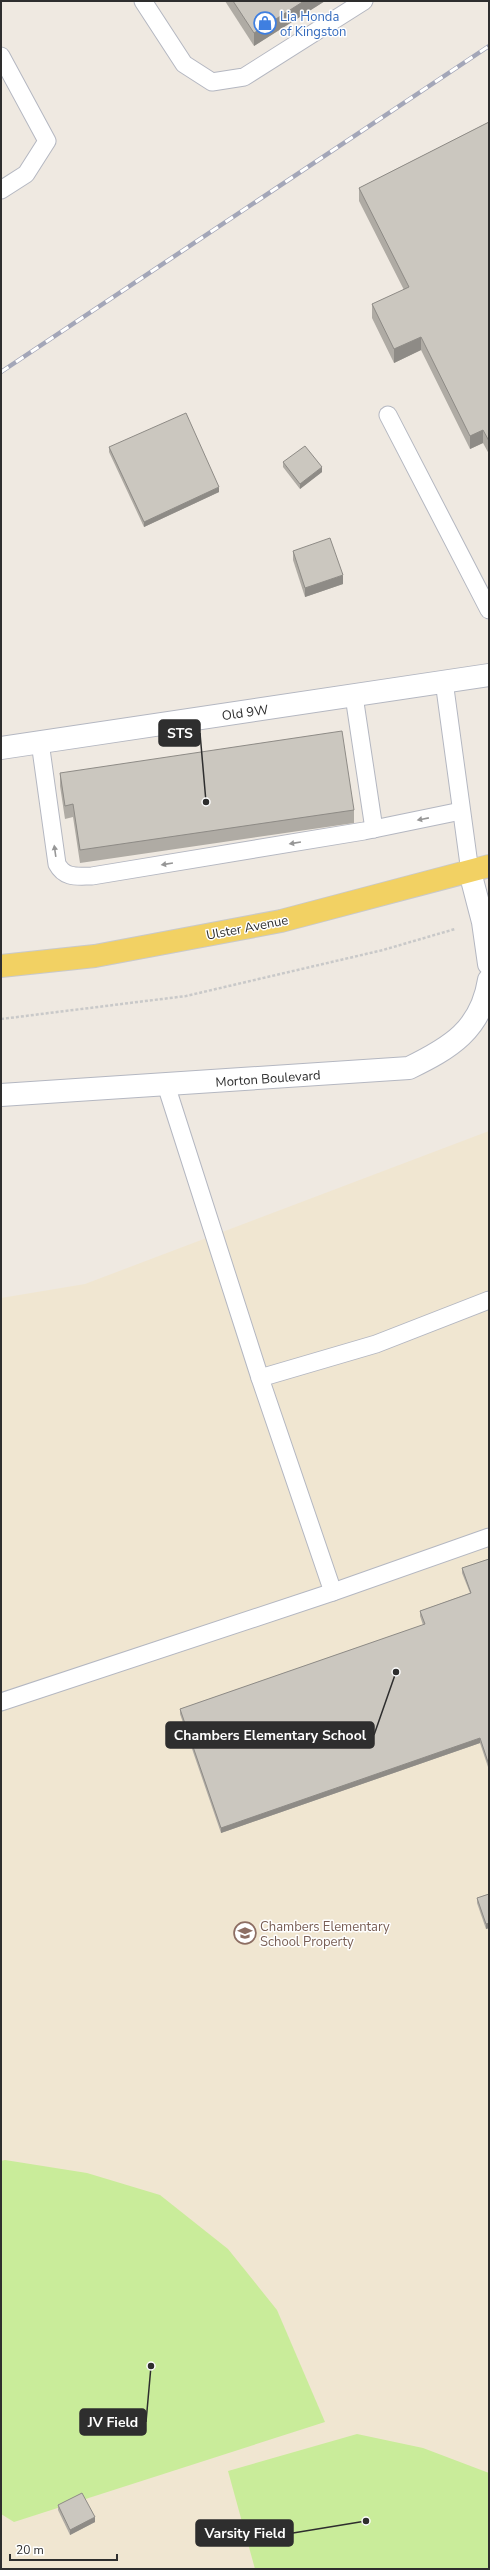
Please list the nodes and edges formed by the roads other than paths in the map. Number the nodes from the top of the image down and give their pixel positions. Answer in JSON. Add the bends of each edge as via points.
{"nodes":[{"id":1,"x":142,"y":1,"type":"edge"},
{"id":2,"x":364,"y":1,"type":"edge"},
{"id":3,"x":1,"y":56,"type":"edge"},
{"id":4,"x":1,"y":190,"type":"edge"},
{"id":5,"x":388,"y":416,"type":"dead end"},
{"id":6,"x":489,"y":610,"type":"edge"},
{"id":7,"x":489,"y":675,"type":"edge"},
{"id":8,"x":444,"y":681,"type":"junction"},
{"id":9,"x":354,"y":696,"type":"junction"},
{"id":10,"x":40,"y":742,"type":"junction"},
{"id":11,"x":1,"y":748,"type":"edge"},
{"id":12,"x":461,"y":811,"type":"junction"},
{"id":13,"x":374,"y":829,"type":"junction"},
{"id":14,"x":480,"y":869,"type":"edge"},
{"id":15,"x":489,"y":964,"type":"edge"},
{"id":16,"x":1,"y":966,"type":"edge"},
{"id":17,"x":489,"y":980,"type":"edge"},
{"id":18,"x":166,"y":1085,"type":"junction"},
{"id":19,"x":1,"y":1095,"type":"edge"},
{"id":20,"x":489,"y":1300,"type":"edge"},
{"id":21,"x":260,"y":1378,"type":"junction"},
{"id":22,"x":489,"y":1537,"type":"edge"},
{"id":23,"x":333,"y":1592,"type":"junction"},
{"id":24,"x":1,"y":1702,"type":"edge"}],
"edges":[{"from":1,"to":2,"type":"lane","via":[[184,64],[212,82],[244,77]]},
{"from":3,"to":4,"type":"lane","via":[[48,141],[26,174]]},
{"from":5,"to":6,"type":"lane"},
{"from":7,"to":8,"type":"street","name":"Old 9W"},
{"from":8,"to":9,"type":"street","name":"Old 9W"},
{"from":8,"to":12,"type":"lane"},
{"from":9,"to":10,"type":"street","name":"Old 9W"},
{"from":9,"to":13,"type":"lane"},
{"from":10,"to":11,"type":"street","name":"Old 9W"},
{"from":13,"to":10,"type":"lane","one_way":true,"via":[[100,875],[71,876],[62,872],[57,864]]},
{"from":12,"to":13,"type":"lane","one_way":true},
{"from":12,"to":14,"type":"lane"},
{"from":14,"to":15,"type":"street","via":[[482,922]]},
{"from":14,"to":16,"type":"main road","name":"Ulster Avenue","via":[[281,921],[95,956]]},
{"from":17,"to":18,"type":"street","name":"Morton Boulevard","via":[[486,996],[465,1034],[444,1051],[409,1068]]},
{"from":18,"to":19,"type":"street","name":"Morton Boulevard"},
{"from":18,"to":21,"type":"lane"},
{"from":20,"to":21,"type":"lane","via":[[376,1344]]},
{"from":21,"to":23,"type":"lane"},
{"from":22,"to":23,"type":"lane"},
{"from":23,"to":24,"type":"lane"}]}
